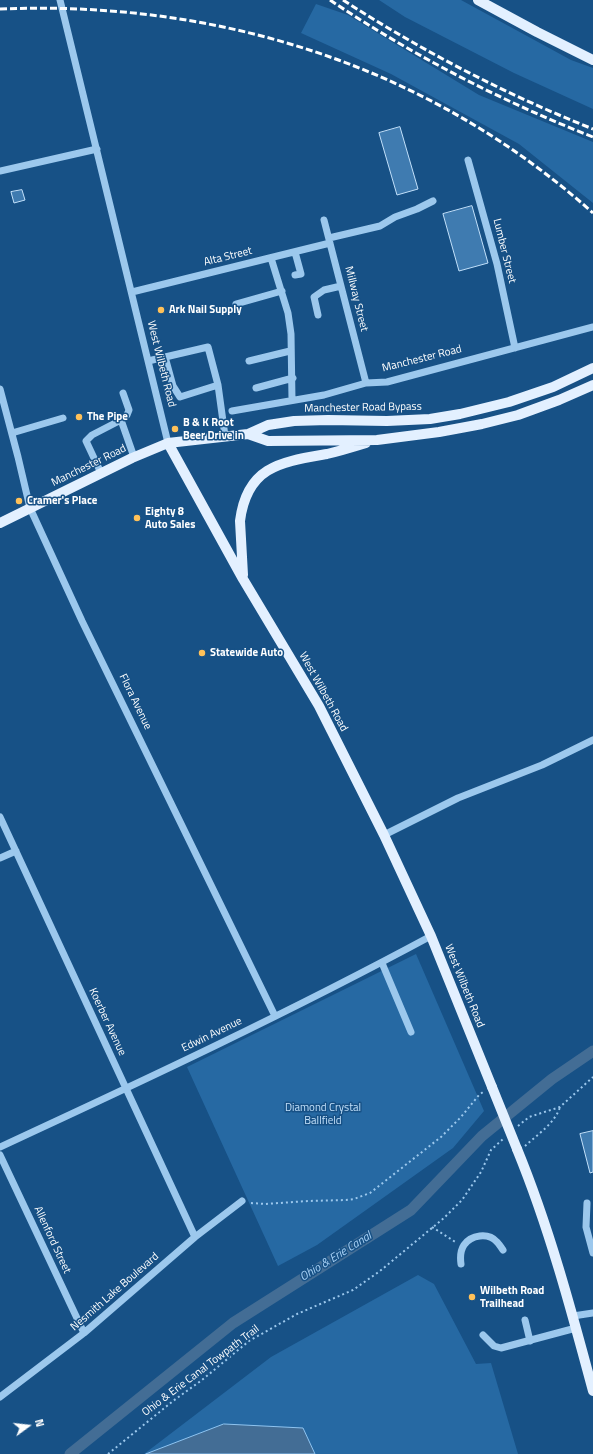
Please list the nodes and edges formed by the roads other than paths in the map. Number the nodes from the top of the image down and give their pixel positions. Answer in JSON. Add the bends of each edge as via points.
{"nodes":[{"id":1,"x":60,"y":0,"type":"edge"},
{"id":2,"x":478,"y":0,"type":"edge"},
{"id":3,"x":590,"y":56,"type":"edge"},
{"id":4,"x":97,"y":149,"type":"junction"},
{"id":5,"x":468,"y":160,"type":"dead end"},
{"id":6,"x":0,"y":171,"type":"edge"},
{"id":7,"x":433,"y":201,"type":"dead end"},
{"id":8,"x":324,"y":220,"type":"dead end"},
{"id":9,"x":330,"y":240,"type":"junction"},
{"id":10,"x":295,"y":252,"type":"junction"},
{"id":11,"x":271,"y":258,"type":"junction"},
{"id":12,"x":295,"y":275,"type":"dead end"},
{"id":13,"x":341,"y":286,"type":"junction"},
{"id":14,"x":282,"y":291,"type":"junction"},
{"id":15,"x":132,"y":292,"type":"junction"},
{"id":16,"x":236,"y":304,"type":"dead end"},
{"id":17,"x":318,"y":314,"type":"dead end"},
{"id":18,"x":593,"y":327,"type":"edge"},
{"id":19,"x":515,"y":348,"type":"junction"},
{"id":20,"x":290,"y":350,"type":"junction"},
{"id":21,"x":165,"y":357,"type":"junction"},
{"id":22,"x":148,"y":361,"type":"junction"},
{"id":23,"x":249,"y":361,"type":"dead end"},
{"id":24,"x":593,"y":368,"type":"edge"},
{"id":25,"x":292,"y":378,"type":"junction"},
{"id":26,"x":366,"y":383,"type":"junction"},
{"id":27,"x":593,"y":385,"type":"edge"},
{"id":28,"x":218,"y":386,"type":"junction"},
{"id":29,"x":256,"y":388,"type":"dead end"},
{"id":30,"x":0,"y":389,"type":"edge"},
{"id":31,"x":123,"y":393,"type":"dead end"},
{"id":32,"x":292,"y":400,"type":"junction"},
{"id":33,"x":232,"y":411,"type":"dead end"},
{"id":34,"x":63,"y":418,"type":"dead end"},
{"id":35,"x":120,"y":420,"type":"junction"},
{"id":36,"x":12,"y":433,"type":"junction"},
{"id":37,"x":248,"y":434,"type":"junction"},
{"id":38,"x":225,"y":436,"type":"junction"},
{"id":39,"x":377,"y":440,"type":"junction"},
{"id":40,"x":168,"y":443,"type":"junction"},
{"id":41,"x":134,"y":457,"type":"junction"},
{"id":42,"x":101,"y":473,"type":"junction"},
{"id":43,"x":30,"y":508,"type":"junction"},
{"id":44,"x":0,"y":523,"type":"edge"},
{"id":45,"x":243,"y":579,"type":"junction"},
{"id":46,"x":593,"y":740,"type":"edge"},
{"id":47,"x":0,"y":817,"type":"edge"},
{"id":48,"x":384,"y":836,"type":"junction"},
{"id":49,"x":16,"y":851,"type":"junction"},
{"id":50,"x":0,"y":858,"type":"edge"},
{"id":51,"x":431,"y":936,"type":"junction"},
{"id":52,"x":382,"y":963,"type":"junction"},
{"id":53,"x":276,"y":1016,"type":"junction"},
{"id":54,"x":412,"y":1032,"type":"dead end"},
{"id":55,"x":126,"y":1089,"type":"junction"},
{"id":56,"x":0,"y":1147,"type":"edge"},
{"id":57,"x":0,"y":1155,"type":"edge"},
{"id":58,"x":242,"y":1201,"type":"road end"},
{"id":59,"x":587,"y":1203,"type":"dead end"},
{"id":60,"x":195,"y":1236,"type":"junction"},
{"id":61,"x":503,"y":1250,"type":"dead end"},
{"id":62,"x":593,"y":1253,"type":"edge"},
{"id":63,"x":461,"y":1264,"type":"dead end"},
{"id":64,"x":593,"y":1313,"type":"edge"},
{"id":65,"x":573,"y":1316,"type":"junction"},
{"id":66,"x":525,"y":1320,"type":"dead end"},
{"id":67,"x":576,"y":1328,"type":"junction"},
{"id":68,"x":84,"y":1334,"type":"junction"},
{"id":69,"x":483,"y":1336,"type":"dead end"},
{"id":70,"x":530,"y":1341,"type":"junction"},
{"id":71,"x":593,"y":1391,"type":"edge"},
{"id":72,"x":0,"y":1397,"type":"edge"}],
"edges":[{"from":1,"to":4,"type":"street","name":"West Wilbeth Road"},
{"from":2,"to":3,"type":"main road"},
{"from":4,"to":6,"type":"street"},
{"from":4,"to":15,"type":"street","name":"West Wilbeth Road"},
{"from":5,"to":19,"type":"street","name":"Lumber Street","via":[[497,264]]},
{"from":7,"to":9,"type":"street","name":"Alta Street","via":[[380,226]]},
{"from":8,"to":9,"type":"street","name":"Millway Street"},
{"from":9,"to":10,"type":"street","name":"Alta Street"},
{"from":9,"to":13,"type":"street","name":"Millway Street"},
{"from":10,"to":11,"type":"street","name":"Alta Street"},
{"from":10,"to":12,"type":"street","via":[[301,274]]},
{"from":11,"to":14,"type":"street"},
{"from":11,"to":15,"type":"street","name":"Alta Street"},
{"from":13,"to":17,"type":"street","via":[[324,290],[314,297]]},
{"from":13,"to":26,"type":"street","name":"Millway Street"},
{"from":14,"to":16,"type":"street"},
{"from":14,"to":20,"type":"street","via":[[291,334]]},
{"from":15,"to":22,"type":"street","name":"West Wilbeth Road"},
{"from":18,"to":19,"type":"street","name":"Manchester Road"},
{"from":19,"to":26,"type":"street","name":"Manchester Road","via":[[387,382]]},
{"from":20,"to":23,"type":"street"},
{"from":20,"to":25,"type":"street"},
{"from":21,"to":22,"type":"street"},
{"from":21,"to":28,"type":"street","via":[[173,386],[180,397]]},
{"from":21,"to":28,"type":"street","via":[[208,347]]},
{"from":22,"to":40,"type":"street","name":"West Wilbeth Road"},
{"from":24,"to":37,"type":"main road","name":"Manchester Road Bypass","via":[[553,387],[509,402],[460,414],[402,421],[294,421],[268,425]]},
{"from":25,"to":29,"type":"street"},
{"from":25,"to":32,"type":"street"},
{"from":26,"to":32,"type":"street","name":"Manchester Road","via":[[324,395]]},
{"from":27,"to":39,"type":"main road","name":"Manchester Road Bypass","via":[[518,415],[439,432]]},
{"from":28,"to":38,"type":"street"},
{"from":30,"to":36,"type":"street","name":"Flora Avenue"},
{"from":31,"to":35,"type":"street","via":[[129,410]]},
{"from":32,"to":33,"type":"street","name":"Manchester Road"},
{"from":34,"to":36,"type":"street"},
{"from":35,"to":41,"type":"street"},
{"from":35,"to":42,"type":"street","via":[[86,441]]},
{"from":36,"to":43,"type":"street","name":"Flora Avenue"},
{"from":37,"to":38,"type":"main road","name":"Manchester Road Bypass"},
{"from":37,"to":39,"type":"main road","name":"Manchester Road Bypass","via":[[268,441]]},
{"from":38,"to":40,"type":"main road","name":"Manchester Road Bypass"},
{"from":39,"to":45,"type":"main road","via":[[292,460],[267,471],[256,481],[245,498],[240,517]]},
{"from":40,"to":41,"type":"main road","name":"Manchester Road"},
{"from":40,"to":45,"type":"main road","name":"West Wilbeth Road"},
{"from":41,"to":42,"type":"main road","name":"Manchester Road"},
{"from":42,"to":43,"type":"main road","name":"Manchester Road"},
{"from":43,"to":44,"type":"main road","name":"Manchester Road"},
{"from":43,"to":53,"type":"street","name":"Flora Avenue","via":[[82,621]]},
{"from":45,"to":48,"type":"main road","name":"West Wilbeth Road","via":[[319,706]]},
{"from":46,"to":48,"type":"street","via":[[542,765],[458,798]]},
{"from":47,"to":49,"type":"street","name":"Koerber Avenue"},
{"from":48,"to":51,"type":"main road","name":"West Wilbeth Road"},
{"from":49,"to":50,"type":"street"},
{"from":49,"to":55,"type":"street","name":"Koerber Avenue"},
{"from":51,"to":52,"type":"street","name":"Edwin Avenue"},
{"from":51,"to":65,"type":"main road","name":"West Wilbeth Road","bridge":true,"via":[[518,1150]]},
{"from":52,"to":53,"type":"street","name":"Edwin Avenue"},
{"from":52,"to":54,"type":"street"},
{"from":53,"to":55,"type":"street","name":"Edwin Avenue"},
{"from":55,"to":56,"type":"street","name":"Edwin Avenue"},
{"from":55,"to":60,"type":"street","name":"Koerber Avenue"},
{"from":57,"to":68,"type":"street","name":"Allenford Street"},
{"from":58,"to":60,"type":"street","name":"Nesmith Lake Boulevard"},
{"from":59,"to":62,"type":"street","via":[[586,1227]]},
{"from":60,"to":68,"type":"street","name":"Nesmith Lake Boulevard"},
{"from":61,"to":63,"type":"street","via":[[497,1241],[489,1236],[479,1236],[463,1246]]},
{"from":64,"to":65,"type":"street"},
{"from":65,"to":67,"type":"main road","name":"West Wilbeth Road"},
{"from":66,"to":70,"type":"street"},
{"from":67,"to":70,"type":"street"},
{"from":67,"to":71,"type":"main road","name":"West Wilbeth Road"},
{"from":68,"to":72,"type":"street","name":"Nesmith Lake Boulevard"},
{"from":69,"to":70,"type":"street","via":[[494,1346],[501,1348]]}]}
